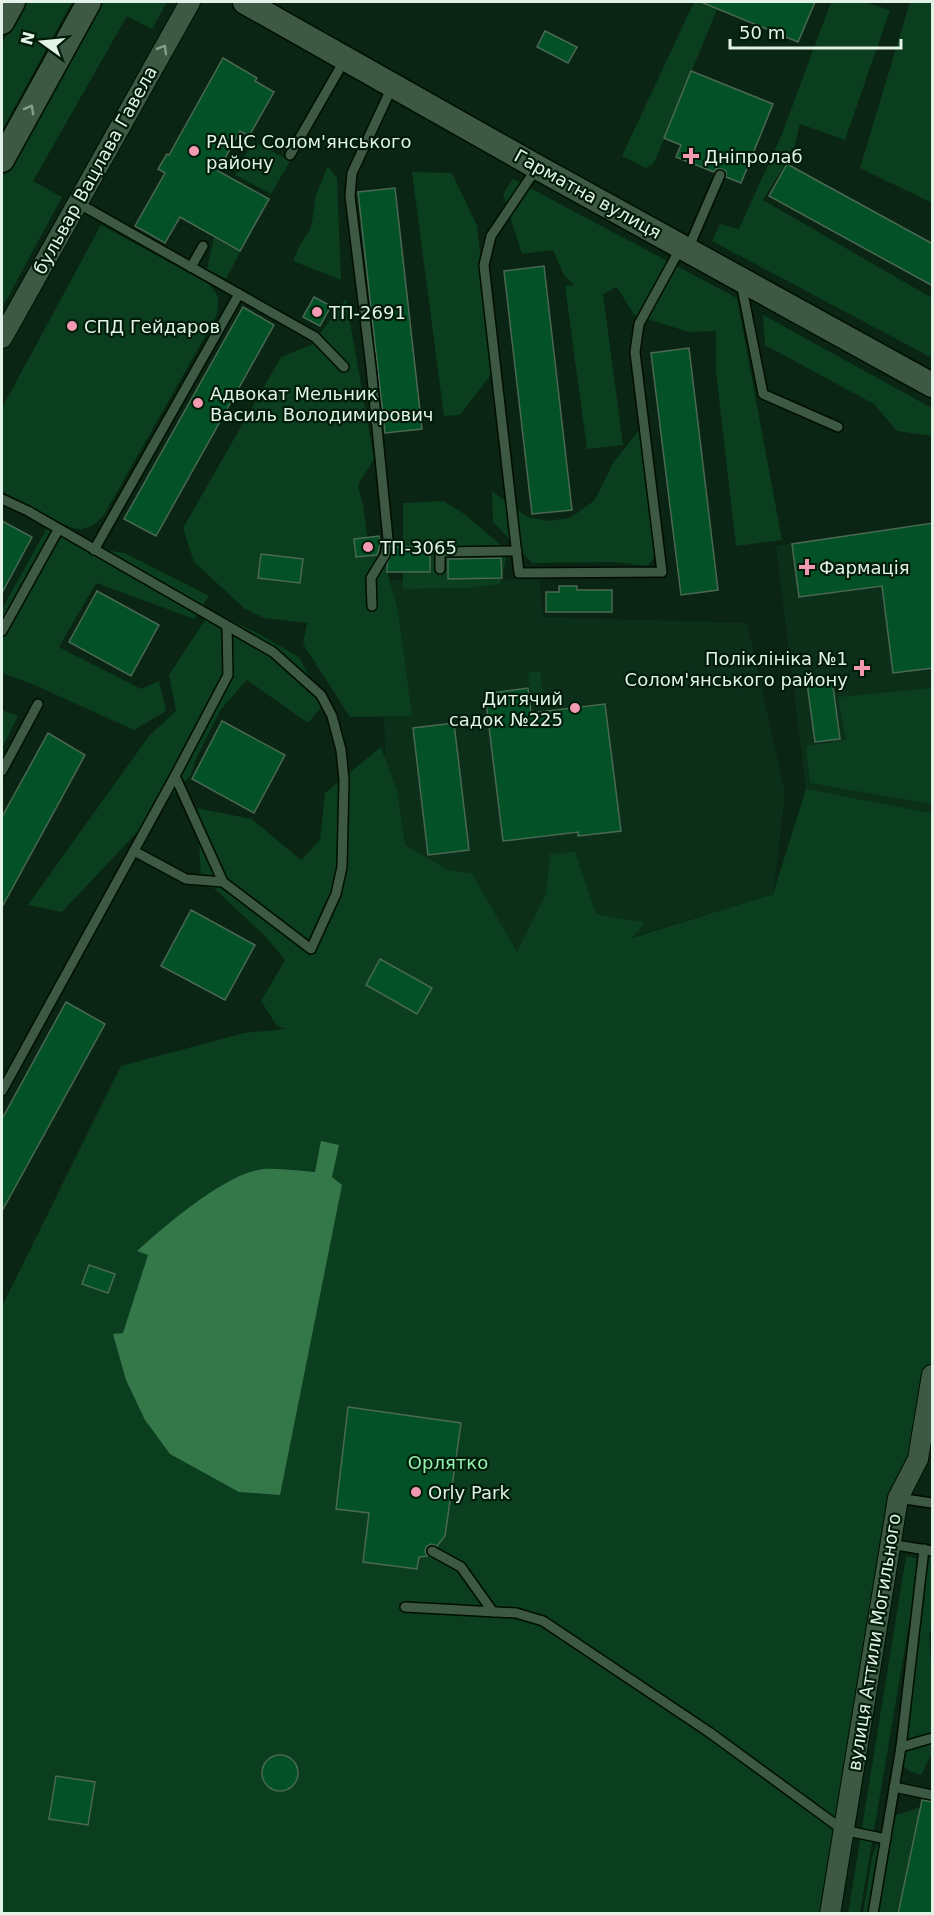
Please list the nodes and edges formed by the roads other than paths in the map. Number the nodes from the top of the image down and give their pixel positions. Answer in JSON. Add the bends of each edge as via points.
{"nodes":[{"id":1,"x":13,"y":2,"type":"edge"},
{"id":2,"x":89,"y":2,"type":"edge"},
{"id":3,"x":190,"y":2,"type":"edge"},
{"id":4,"x":245,"y":2,"type":"edge"},
{"id":5,"x":2,"y":22,"type":"edge"},
{"id":6,"x":346,"y":59,"type":"junction"},
{"id":7,"x":393,"y":85,"type":"junction"},
{"id":8,"x":290,"y":155,"type":"dead end"},
{"id":9,"x":2,"y":160,"type":"edge"},
{"id":10,"x":537,"y":167,"type":"junction"},
{"id":11,"x":720,"y":175,"type":"dead end"},
{"id":12,"x":76,"y":202,"type":"junction"},
{"id":13,"x":203,"y":246,"type":"dead end"},
{"id":14,"x":685,"y":247,"type":"junction"},
{"id":15,"x":191,"y":267,"type":"junction"},
{"id":16,"x":740,"y":278,"type":"junction"},
{"id":17,"x":239,"y":294,"type":"junction"},
{"id":18,"x":2,"y":338,"type":"edge"},
{"id":19,"x":345,"y":367,"type":"dead end"},
{"id":20,"x":933,"y":385,"type":"edge"},
{"id":21,"x":838,"y":427,"type":"dead end"},
{"id":22,"x":2,"y":499,"type":"edge"},
{"id":23,"x":58,"y":530,"type":"junction"},
{"id":24,"x":94,"y":550,"type":"junction"},
{"id":25,"x":517,"y":551,"type":"junction"},
{"id":26,"x":440,"y":569,"type":"dead end"},
{"id":27,"x":372,"y":606,"type":"dead end"},
{"id":28,"x":227,"y":626,"type":"junction"},
{"id":29,"x":2,"y":631,"type":"edge"},
{"id":30,"x":38,"y":704,"type":"dead end"},
{"id":31,"x":2,"y":771,"type":"edge"},
{"id":32,"x":175,"y":776,"type":"junction"},
{"id":33,"x":134,"y":851,"type":"junction"},
{"id":34,"x":224,"y":882,"type":"junction"},
{"id":35,"x":2,"y":1091,"type":"edge"},
{"id":36,"x":933,"y":1375,"type":"edge"},
{"id":37,"x":898,"y":1498,"type":"junction"},
{"id":38,"x":933,"y":1503,"type":"edge"},
{"id":39,"x":890,"y":1544,"type":"junction"},
{"id":40,"x":928,"y":1550,"type":"edge"},
{"id":41,"x":432,"y":1551,"type":"dead end"},
{"id":42,"x":405,"y":1607,"type":"dead end"},
{"id":43,"x":493,"y":1612,"type":"junction"},
{"id":44,"x":933,"y":1738,"type":"edge"},
{"id":45,"x":901,"y":1747,"type":"junction"},
{"id":46,"x":894,"y":1787,"type":"junction"},
{"id":47,"x":933,"y":1795,"type":"edge"},
{"id":48,"x":843,"y":1830,"type":"junction"},
{"id":49,"x":886,"y":1839,"type":"junction"},
{"id":50,"x":830,"y":1914,"type":"edge"},
{"id":51,"x":873,"y":1914,"type":"edge"}],
"edges":[{"from":1,"to":5,"type":"street"},
{"from":9,"to":2,"type":"street","one_way":true},
{"from":12,"to":3,"type":"street","name":"бульвар Вацлава Гавела","one_way":true},
{"from":4,"to":6,"type":"street","name":"Гарматна вулиця"},
{"from":6,"to":7,"type":"street","name":"Гарматна вулиця"},
{"from":6,"to":8,"type":"lane"},
{"from":7,"to":10,"type":"street","name":"Гарматна вулиця"},
{"from":7,"to":27,"type":"lane","via":[[352,173],[350,196],[388,538],[386,555],[371,578]]},
{"from":10,"to":14,"type":"street","name":"Гарматна вулиця"},
{"from":10,"to":25,"type":"lane","via":[[491,236],[484,265]]},
{"from":11,"to":14,"type":"lane"},
{"from":12,"to":15,"type":"lane"},
{"from":12,"to":18,"type":"street","name":"бульвар Вацлава Гавела"},
{"from":13,"to":15,"type":"lane"},
{"from":14,"to":16,"type":"street","name":"Гарматна вулиця"},
{"from":14,"to":25,"type":"lane","via":[[639,324],[635,352],[662,572],[519,573]]},
{"from":15,"to":17,"type":"lane"},
{"from":16,"to":20,"type":"street","name":"Гарматна вулиця"},
{"from":16,"to":21,"type":"lane","via":[[763,394]]},
{"from":17,"to":19,"type":"lane","via":[[315,337]]},
{"from":17,"to":24,"type":"lane"},
{"from":22,"to":23,"type":"lane"},
{"from":23,"to":24,"type":"lane"},
{"from":23,"to":29,"type":"lane"},
{"from":24,"to":28,"type":"lane"},
{"from":25,"to":26,"type":"lane","via":[[440,552]]},
{"from":28,"to":32,"type":"lane","via":[[228,675]]},
{"from":28,"to":34,"type":"lane","via":[[273,652],[321,695],[338,738],[344,780],[342,867],[336,894],[310,949]]},
{"from":30,"to":31,"type":"lane"},
{"from":32,"to":33,"type":"lane"},
{"from":32,"to":34,"type":"lane"},
{"from":33,"to":34,"type":"lane","via":[[186,879]]},
{"from":33,"to":35,"type":"lane"},
{"from":36,"to":37,"type":"street","name":"вулиця Аттили Могильного","via":[[921,1459]]},
{"from":37,"to":38,"type":"lane"},
{"from":37,"to":39,"type":"street","name":"вулиця Аттили Могильного"},
{"from":39,"to":40,"type":"lane"},
{"from":39,"to":48,"type":"street","name":"вулиця Аттили Могильного"},
{"from":40,"to":45,"type":"lane"},
{"from":41,"to":43,"type":"lane","via":[[461,1567]]},
{"from":42,"to":43,"type":"lane"},
{"from":43,"to":48,"type":"lane","via":[[516,1613],[543,1621],[689,1719]]},
{"from":44,"to":45,"type":"lane"},
{"from":45,"to":46,"type":"lane"},
{"from":46,"to":47,"type":"lane"},
{"from":46,"to":49,"type":"lane"},
{"from":48,"to":49,"type":"lane"},
{"from":48,"to":50,"type":"street","name":"вулиця Аттили Могильного"},
{"from":49,"to":51,"type":"lane"}]}
